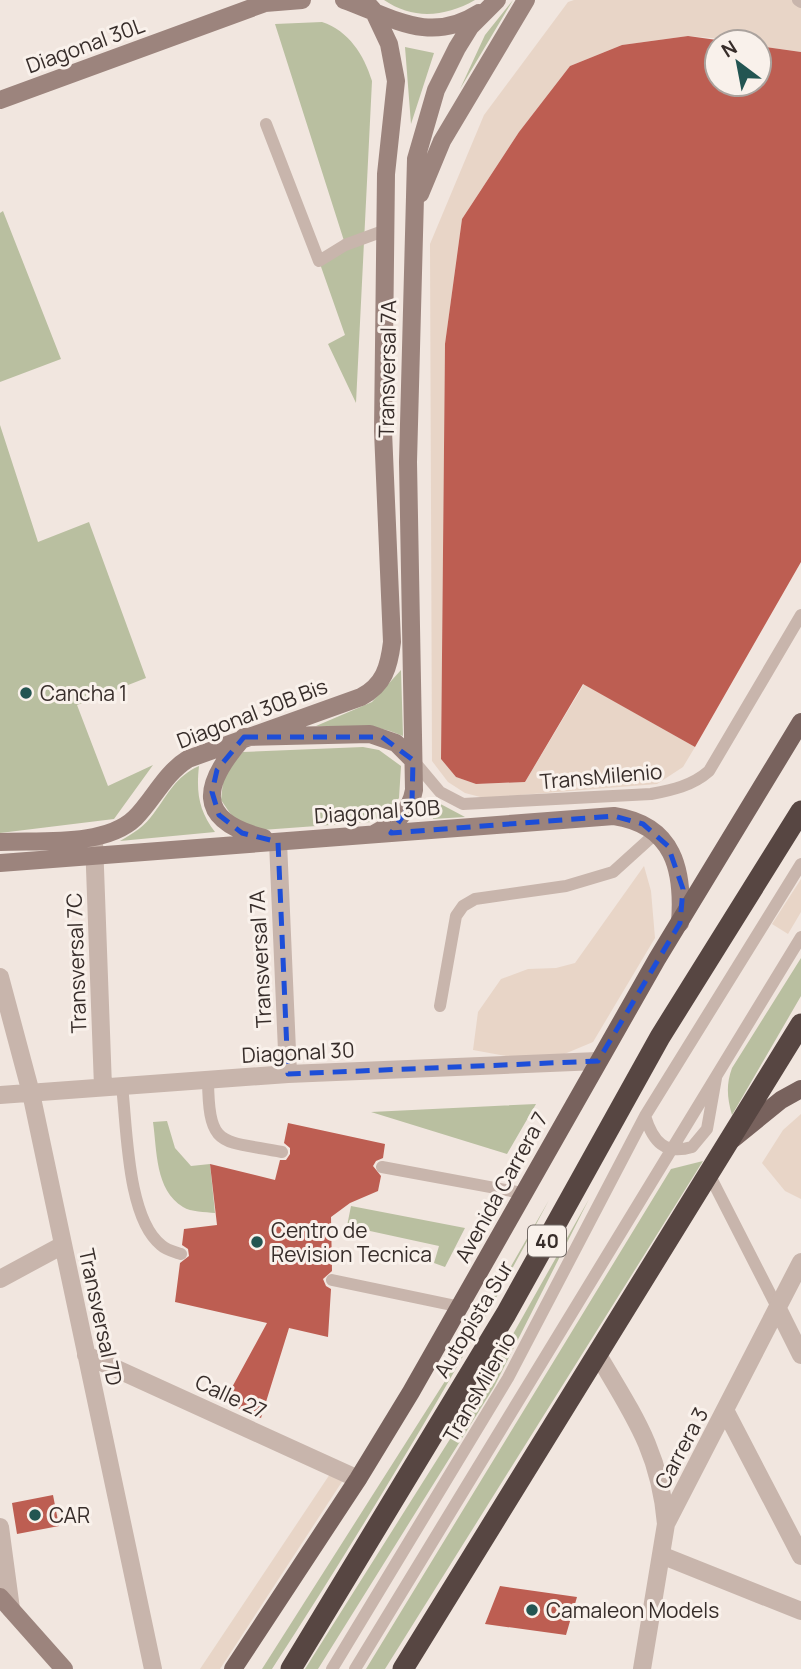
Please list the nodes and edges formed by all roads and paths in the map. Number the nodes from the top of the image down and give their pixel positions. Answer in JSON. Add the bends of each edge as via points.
{"nodes":[{"id":1,"x":302,"y":0,"type":"edge"},
{"id":2,"x":344,"y":0,"type":"edge"},
{"id":3,"x":497,"y":0,"type":"edge"},
{"id":4,"x":526,"y":0,"type":"edge"},
{"id":5,"x":267,"y":1,"type":"edge"},
{"id":6,"x":368,"y":5,"type":"edge"},
{"id":7,"x":0,"y":100,"type":"edge"},
{"id":8,"x":266,"y":124,"type":"dead end"},
{"id":9,"x":414,"y":214,"type":"junction"},
{"id":10,"x":386,"y":230,"type":"junction"},
{"id":11,"x":801,"y":615,"type":"edge"},
{"id":12,"x":371,"y":692,"type":"joint"},
{"id":13,"x":801,"y":722,"type":"edge"},
{"id":14,"x":244,"y":737,"type":"junction"},
{"id":15,"x":413,"y":760,"type":"junction"},
{"id":16,"x":801,"y":811,"type":"edge"},
{"id":17,"x":374,"y":834,"type":"junction"},
{"id":18,"x":655,"y":834,"type":"junction"},
{"id":19,"x":0,"y":842,"type":"edge"},
{"id":20,"x":278,"y":842,"type":"junction"},
{"id":21,"x":94,"y":846,"type":"junction"},
{"id":22,"x":0,"y":863,"type":"edge"},
{"id":23,"x":801,"y":864,"type":"edge"},
{"id":24,"x":680,"y":923,"type":"junction"},
{"id":25,"x":801,"y":937,"type":"edge"},
{"id":26,"x":0,"y":977,"type":"edge"},
{"id":27,"x":440,"y":1006,"type":"dead end"},
{"id":28,"x":801,"y":1024,"type":"edge"},
{"id":29,"x":598,"y":1061,"type":"junction"},
{"id":30,"x":717,"y":1071,"type":"junction"},
{"id":31,"x":288,"y":1074,"type":"junction"},
{"id":32,"x":208,"y":1080,"type":"junction"},
{"id":33,"x":122,"y":1086,"type":"junction"},
{"id":34,"x":103,"y":1087,"type":"junction"},
{"id":35,"x":801,"y":1089,"type":"edge"},
{"id":36,"x":31,"y":1093,"type":"junction"},
{"id":37,"x":0,"y":1095,"type":"edge"},
{"id":38,"x":645,"y":1116,"type":"junction"},
{"id":39,"x":731,"y":1141,"type":"junction"},
{"id":40,"x":669,"y":1150,"type":"junction"},
{"id":41,"x":282,"y":1152,"type":"dead end"},
{"id":42,"x":382,"y":1167,"type":"dead end"},
{"id":43,"x":710,"y":1176,"type":"junction"},
{"id":44,"x":522,"y":1193,"type":"junction"},
{"id":45,"x":63,"y":1245,"type":"junction"},
{"id":46,"x":181,"y":1254,"type":"dead end"},
{"id":47,"x":801,"y":1262,"type":"edge"},
{"id":48,"x":0,"y":1279,"type":"edge"},
{"id":49,"x":332,"y":1280,"type":"dead end"},
{"id":50,"x":461,"y":1307,"type":"junction"},
{"id":51,"x":778,"y":1309,"type":"junction"},
{"id":52,"x":86,"y":1355,"type":"junction"},
{"id":53,"x":598,"y":1355,"type":"junction"},
{"id":54,"x":801,"y":1355,"type":"edge"},
{"id":55,"x":726,"y":1412,"type":"junction"},
{"id":56,"x":358,"y":1479,"type":"junction"},
{"id":57,"x":666,"y":1524,"type":"junction"},
{"id":58,"x":0,"y":1527,"type":"edge"},
{"id":59,"x":661,"y":1555,"type":"junction"},
{"id":60,"x":801,"y":1556,"type":"edge"},
{"id":61,"x":5,"y":1603,"type":"edge"},
{"id":62,"x":801,"y":1611,"type":"edge"},
{"id":63,"x":648,"y":1667,"type":"edge"},
{"id":64,"x":64,"y":1669,"type":"edge"},
{"id":65,"x":153,"y":1669,"type":"edge"},
{"id":66,"x":233,"y":1669,"type":"edge"},
{"id":67,"x":291,"y":1669,"type":"edge"},
{"id":68,"x":332,"y":1669,"type":"edge"},
{"id":69,"x":355,"y":1669,"type":"edge"},
{"id":70,"x":403,"y":1669,"type":"edge"}],
"edges":[{"from":1,"to":5,"type":"main road","name":"Diagonal 30L"},
{"from":2,"to":6,"type":"main road"},
{"from":3,"to":6,"type":"main road","via":[[467,20],[434,28],[400,24]]},
{"from":3,"to":9,"type":"main road","name":"Transversal 7A","via":[[470,27],[436,90],[416,159]]},
{"from":4,"to":9,"type":"main road","via":[[442,141]]},
{"from":5,"to":7,"type":"main road","name":"Diagonal 30L"},
{"from":6,"to":10,"type":"main road","name":"Transversal 7A","via":[[389,44],[396,81],[386,174]]},
{"from":8,"to":10,"type":"lane","via":[[319,261],[345,244]]},
{"from":9,"to":15,"type":"main road","name":"Transversal 7A","via":[[408,462]]},
{"from":10,"to":12,"type":"main road","name":"Transversal 7A","via":[[383,431],[392,642],[382,681]]},
{"from":11,"to":15,"type":"lane","name":"TransMilenio","via":[[709,771],[675,790],[463,804],[440,792]]},
{"from":12,"to":14,"type":"main road","name":"Diagonal 30B Bis"},
{"from":13,"to":24,"type":"main road","name":"Avenida Carrera 7"},
{"from":14,"to":15,"type":"main road","via":[[370,734],[396,743]]},
{"from":14,"to":20,"type":"main road","via":[[217,770],[214,804],[229,825],[242,833]]},
{"from":14,"to":21,"type":"main road","name":"Diagonal 30B Bis","via":[[177,766],[136,817]]},
{"from":15,"to":17,"type":"main road","via":[[412,803],[396,822]]},
{"from":16,"to":67,"type":"highway","name":"Autopista Sur","number":"40","via":[[660,1037],[506,1314]]},
{"from":17,"to":18,"type":"main road","name":"Diagonal 30B","via":[[614,816],[630,818]]},
{"from":17,"to":20,"type":"main road","name":"Diagonal 30B"},
{"from":18,"to":24,"type":"main road","name":"Diagonal 30B","via":[[668,846],[680,875]]},
{"from":18,"to":27,"type":"lane","via":[[613,872],[566,886],[475,899],[463,906],[453,927]]},
{"from":19,"to":21,"type":"main road","name":"Diagonal 30B"},
{"from":20,"to":21,"type":"main road","name":"Diagonal 30B"},
{"from":20,"to":31,"type":"street","name":"Transversal 7A"},
{"from":21,"to":22,"type":"main road","name":"Diagonal 30B"},
{"from":21,"to":34,"type":"street","name":"Transversal 7C"},
{"from":23,"to":38,"type":"lane","name":"TransMilenio"},
{"from":24,"to":29,"type":"main road","name":"Avenida Carrera 7"},
{"from":25,"to":30,"type":"lane","name":"TransMilenio"},
{"from":26,"to":36,"type":"street","name":"Transversal 7D"},
{"from":28,"to":39,"type":"highway"},
{"from":29,"to":31,"type":"street","name":"Diagonal 30"},
{"from":29,"to":44,"type":"main road","name":"Avenida Carrera 7"},
{"from":30,"to":40,"type":"lane","name":"TransMilenio"},
{"from":30,"to":40,"type":"lane","name":"TransMilenio","via":[[702,1138],[692,1147]]},
{"from":31,"to":32,"type":"street","name":"Diagonal 30"},
{"from":32,"to":33,"type":"street","name":"Diagonal 30"},
{"from":32,"to":41,"type":"lane","via":[[209,1122],[216,1134],[230,1142]]},
{"from":33,"to":34,"type":"street","name":"Diagonal 30"},
{"from":33,"to":46,"type":"lane","via":[[135,1190],[144,1223],[162,1246]]},
{"from":34,"to":36,"type":"street","name":"Diagonal 30"},
{"from":35,"to":39,"type":"main road"},
{"from":36,"to":37,"type":"street","name":"Diagonal 30"},
{"from":36,"to":45,"type":"street","name":"Transversal 7D"},
{"from":38,"to":40,"type":"lane","via":[[657,1143]]},
{"from":38,"to":68,"type":"lane","name":"TransMilenio","via":[[509,1378]]},
{"from":39,"to":43,"type":"highway"},
{"from":40,"to":69,"type":"lane","name":"TransMilenio"},
{"from":42,"to":44,"type":"lane"},
{"from":43,"to":51,"type":"lane"},
{"from":43,"to":53,"type":"highway"},
{"from":44,"to":50,"type":"main road","name":"Avenida Carrera 7"},
{"from":45,"to":48,"type":"street"},
{"from":45,"to":52,"type":"street","name":"Transversal 7D"},
{"from":47,"to":51,"type":"street","name":"Carrera 3"},
{"from":49,"to":50,"type":"lane"},
{"from":50,"to":56,"type":"main road","name":"Avenida Carrera 7"},
{"from":51,"to":54,"type":"street"},
{"from":51,"to":55,"type":"street","name":"Carrera 3"},
{"from":52,"to":56,"type":"street","name":"Calle 27"},
{"from":52,"to":65,"type":"street","name":"Transversal 7D"},
{"from":53,"to":57,"type":"street","via":[[645,1434],[663,1485]]},
{"from":53,"to":70,"type":"highway"},
{"from":55,"to":57,"type":"street","name":"Carrera 3"},
{"from":55,"to":60,"type":"street"},
{"from":56,"to":66,"type":"main road","name":"Avenida Carrera 7"},
{"from":57,"to":59,"type":"street","name":"Carrera 3"},
{"from":58,"to":61,"type":"street"},
{"from":59,"to":62,"type":"street"},
{"from":59,"to":63,"type":"street","name":"Carrera 3"},
{"from":61,"to":64,"type":"main road"}]}
